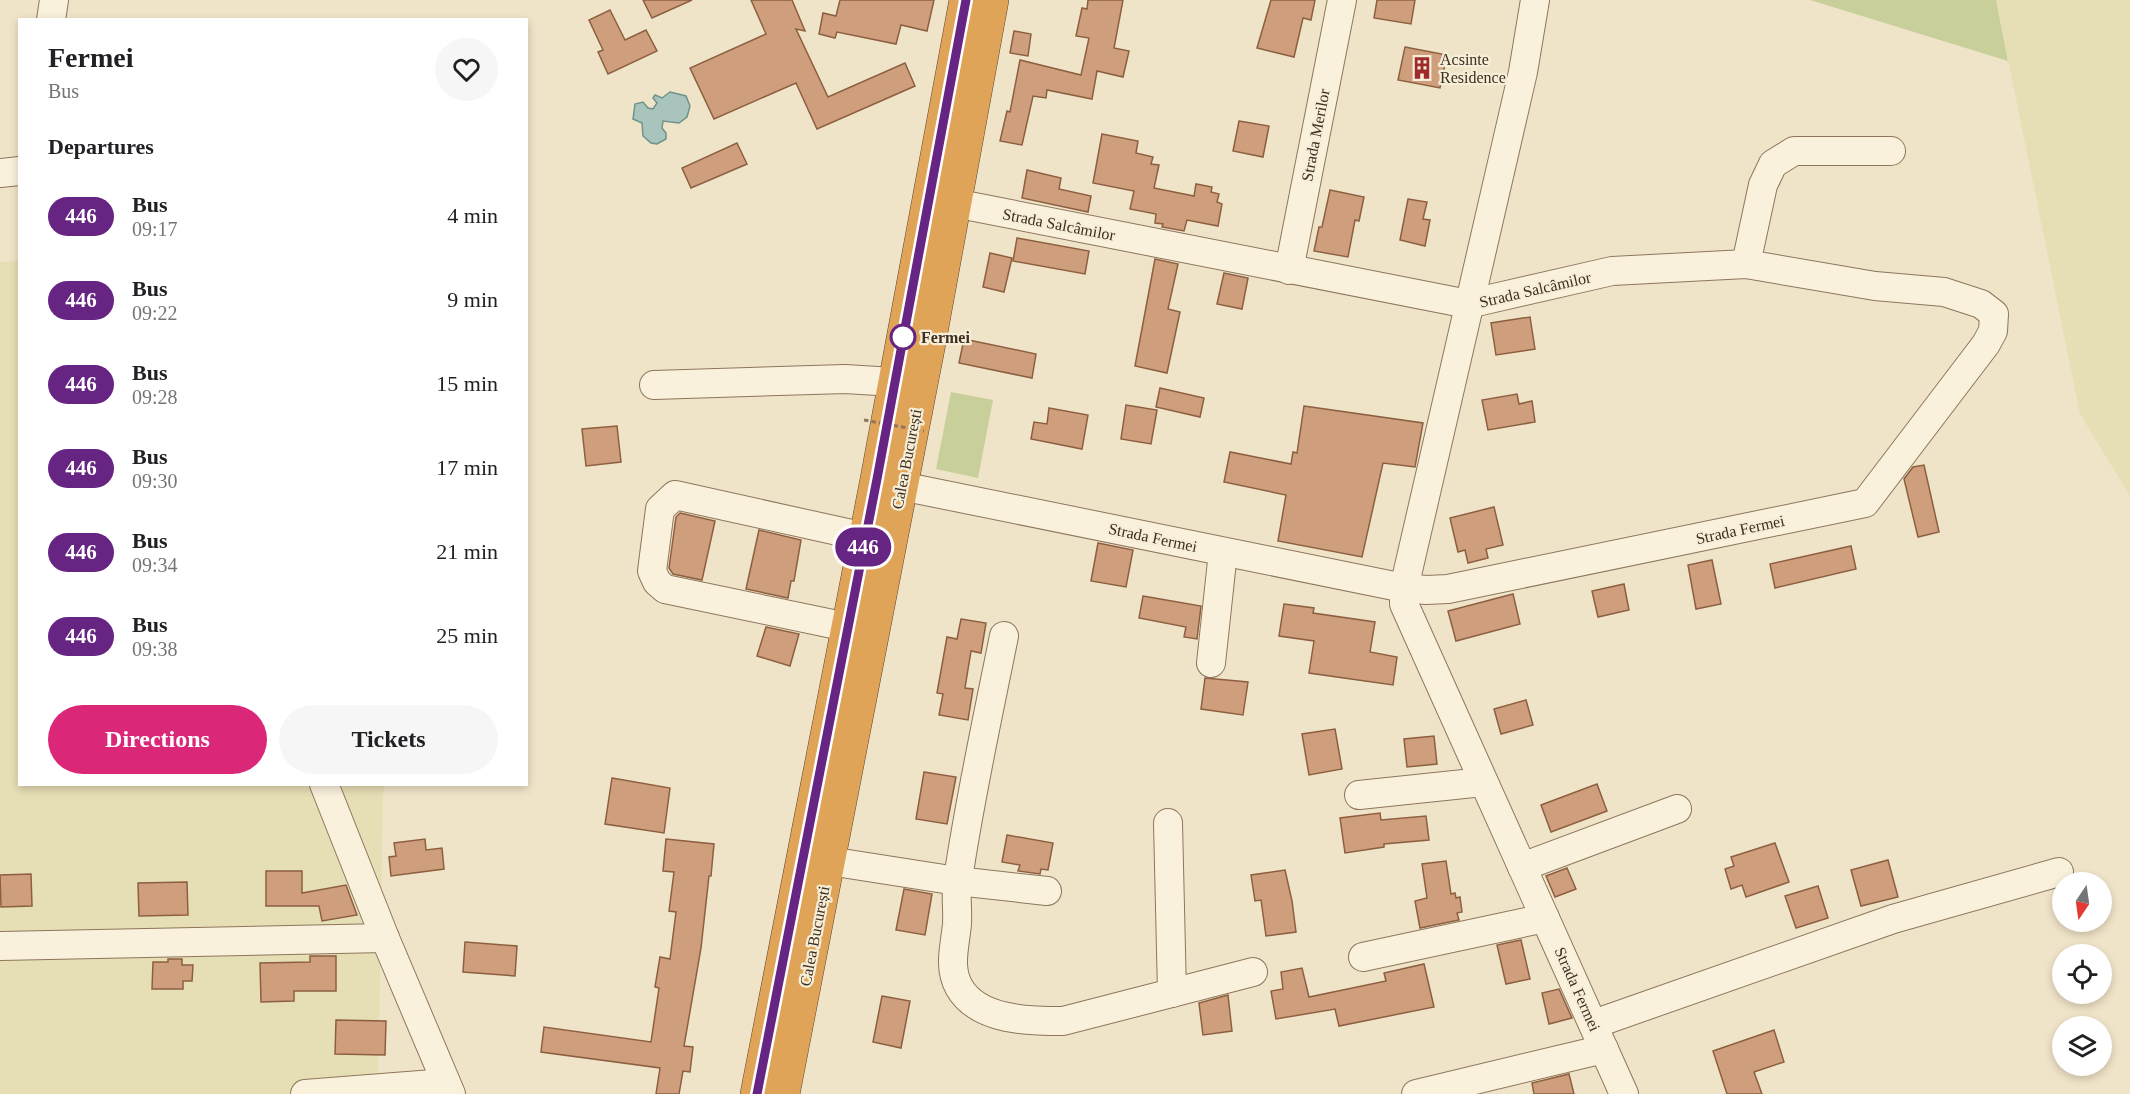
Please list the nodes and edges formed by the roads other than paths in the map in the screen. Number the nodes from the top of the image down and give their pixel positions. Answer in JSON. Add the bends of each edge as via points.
{"nodes":[{"id":1,"x":54,"y":0,"type":"edge"},
{"id":2,"x":966,"y":0,"type":"edge"},
{"id":3,"x":992,"y":0,"type":"edge"},
{"id":4,"x":1342,"y":0,"type":"edge"},
{"id":5,"x":1535,"y":0,"type":"edge"},
{"id":6,"x":51,"y":18,"type":"edge"},
{"id":7,"x":1891,"y":151,"type":"dead end"},
{"id":8,"x":18,"y":171,"type":"edge"},
{"id":9,"x":0,"y":173,"type":"edge"},
{"id":10,"x":954,"y":203,"type":"junction"},
{"id":11,"x":1746,"y":264,"type":"junction"},
{"id":12,"x":1289,"y":270,"type":"junction"},
{"id":13,"x":1468,"y":304,"type":"junction"},
{"id":14,"x":1993,"y":331,"type":"joint"},
{"id":15,"x":894,"y":382,"type":"junction"},
{"id":16,"x":654,"y":385,"type":"dead end"},
{"id":17,"x":901,"y":486,"type":"junction"},
{"id":18,"x":865,"y":537,"type":"junction"},
{"id":19,"x":1223,"y":552,"type":"junction"},
{"id":20,"x":1404,"y":588,"type":"junction"},
{"id":21,"x":847,"y":627,"type":"junction"},
{"id":22,"x":1004,"y":636,"type":"dead end"},
{"id":23,"x":1211,"y":663,"type":"dead end"},
{"id":24,"x":1483,"y":782,"type":"junction"},
{"id":25,"x":325,"y":786,"type":"edge"},
{"id":26,"x":1359,"y":795,"type":"dead end"},
{"id":27,"x":1677,"y":809,"type":"dead end"},
{"id":28,"x":1168,"y":823,"type":"dead end"},
{"id":29,"x":829,"y":861,"type":"junction"},
{"id":30,"x":1522,"y":867,"type":"junction"},
{"id":31,"x":2052,"y":875,"type":"edge"},
{"id":32,"x":957,"y":881,"type":"junction"},
{"id":33,"x":1047,"y":891,"type":"dead end"},
{"id":34,"x":1545,"y":918,"type":"junction"},
{"id":35,"x":385,"y":938,"type":"junction"},
{"id":36,"x":0,"y":946,"type":"edge"},
{"id":37,"x":1363,"y":957,"type":"dead end"},
{"id":38,"x":1253,"y":972,"type":"dead end"},
{"id":39,"x":1172,"y":993,"type":"junction"},
{"id":40,"x":1599,"y":1036,"type":"junction"},
{"id":41,"x":448,"y":1089,"type":"edge"},
{"id":42,"x":305,"y":1094,"type":"edge"},
{"id":43,"x":757,"y":1094,"type":"edge"},
{"id":44,"x":783,"y":1094,"type":"edge"},
{"id":45,"x":1416,"y":1094,"type":"edge"},
{"id":46,"x":1624,"y":1094,"type":"edge"}],
"edges":[{"from":1,"to":6,"type":"street"},
{"from":2,"to":15,"type":"highway","name":"Calea București"},
{"from":3,"to":10,"type":"highway","name":"Calea București"},
{"from":4,"to":12,"type":"street","name":"Strada Merilor"},
{"from":5,"to":13,"type":"street","via":[[1523,72]]},
{"from":7,"to":11,"type":"street","via":[[1794,151],[1773,164],[1763,185]]},
{"from":8,"to":9,"type":"street"},
{"from":10,"to":12,"type":"street","name":"Strada Salcâmilor"},
{"from":10,"to":17,"type":"highway","name":"Calea București"},
{"from":11,"to":13,"type":"street","name":"Strada Salcâmilor","via":[[1612,271]]},
{"from":11,"to":14,"type":"street","name":"Strada Salcâmilor","via":[[1875,286],[1944,292],[1980,304],[1994,314]]},
{"from":12,"to":13,"type":"street","name":"Strada Salcâmilor"},
{"from":13,"to":20,"type":"street"},
{"from":14,"to":20,"type":"street","name":"Strada Fermei","via":[[1865,503],[1448,589]]},
{"from":15,"to":16,"type":"street","via":[[845,378]]},
{"from":15,"to":18,"type":"highway","name":"Calea București"},
{"from":17,"to":19,"type":"street","name":"Strada Fermei"},
{"from":17,"to":29,"type":"highway","name":"Calea București"},
{"from":18,"to":21,"type":"highway","name":"Calea București"},
{"from":18,"to":21,"type":"street","via":[[675,495],[660,509],[652,571],[665,589]]},
{"from":19,"to":20,"type":"street","name":"Strada Fermei"},
{"from":19,"to":23,"type":"street"},
{"from":20,"to":24,"type":"street","name":"Strada Fermei","via":[[1404,604]]},
{"from":21,"to":43,"type":"highway","name":"Calea București"},
{"from":22,"to":32,"type":"street"},
{"from":24,"to":26,"type":"street"},
{"from":24,"to":30,"type":"street","name":"Strada Fermei"},
{"from":25,"to":35,"type":"street"},
{"from":27,"to":30,"type":"street"},
{"from":28,"to":39,"type":"street"},
{"from":29,"to":32,"type":"street"},
{"from":29,"to":44,"type":"highway","name":"Calea București"},
{"from":30,"to":34,"type":"street","name":"Strada Fermei"},
{"from":31,"to":40,"type":"street","via":[[1893,919]]},
{"from":32,"to":33,"type":"street"},
{"from":32,"to":39,"type":"street","via":[[953,971],[968,1000],[986,1010],[1011,1017],[1063,1021]]},
{"from":34,"to":37,"type":"street"},
{"from":34,"to":40,"type":"street","name":"Strada Fermei"},
{"from":35,"to":36,"type":"street"},
{"from":35,"to":41,"type":"street"},
{"from":38,"to":39,"type":"street"},
{"from":40,"to":45,"type":"street"},
{"from":40,"to":46,"type":"street","name":"Strada Fermei"},
{"from":41,"to":42,"type":"street"}]}
